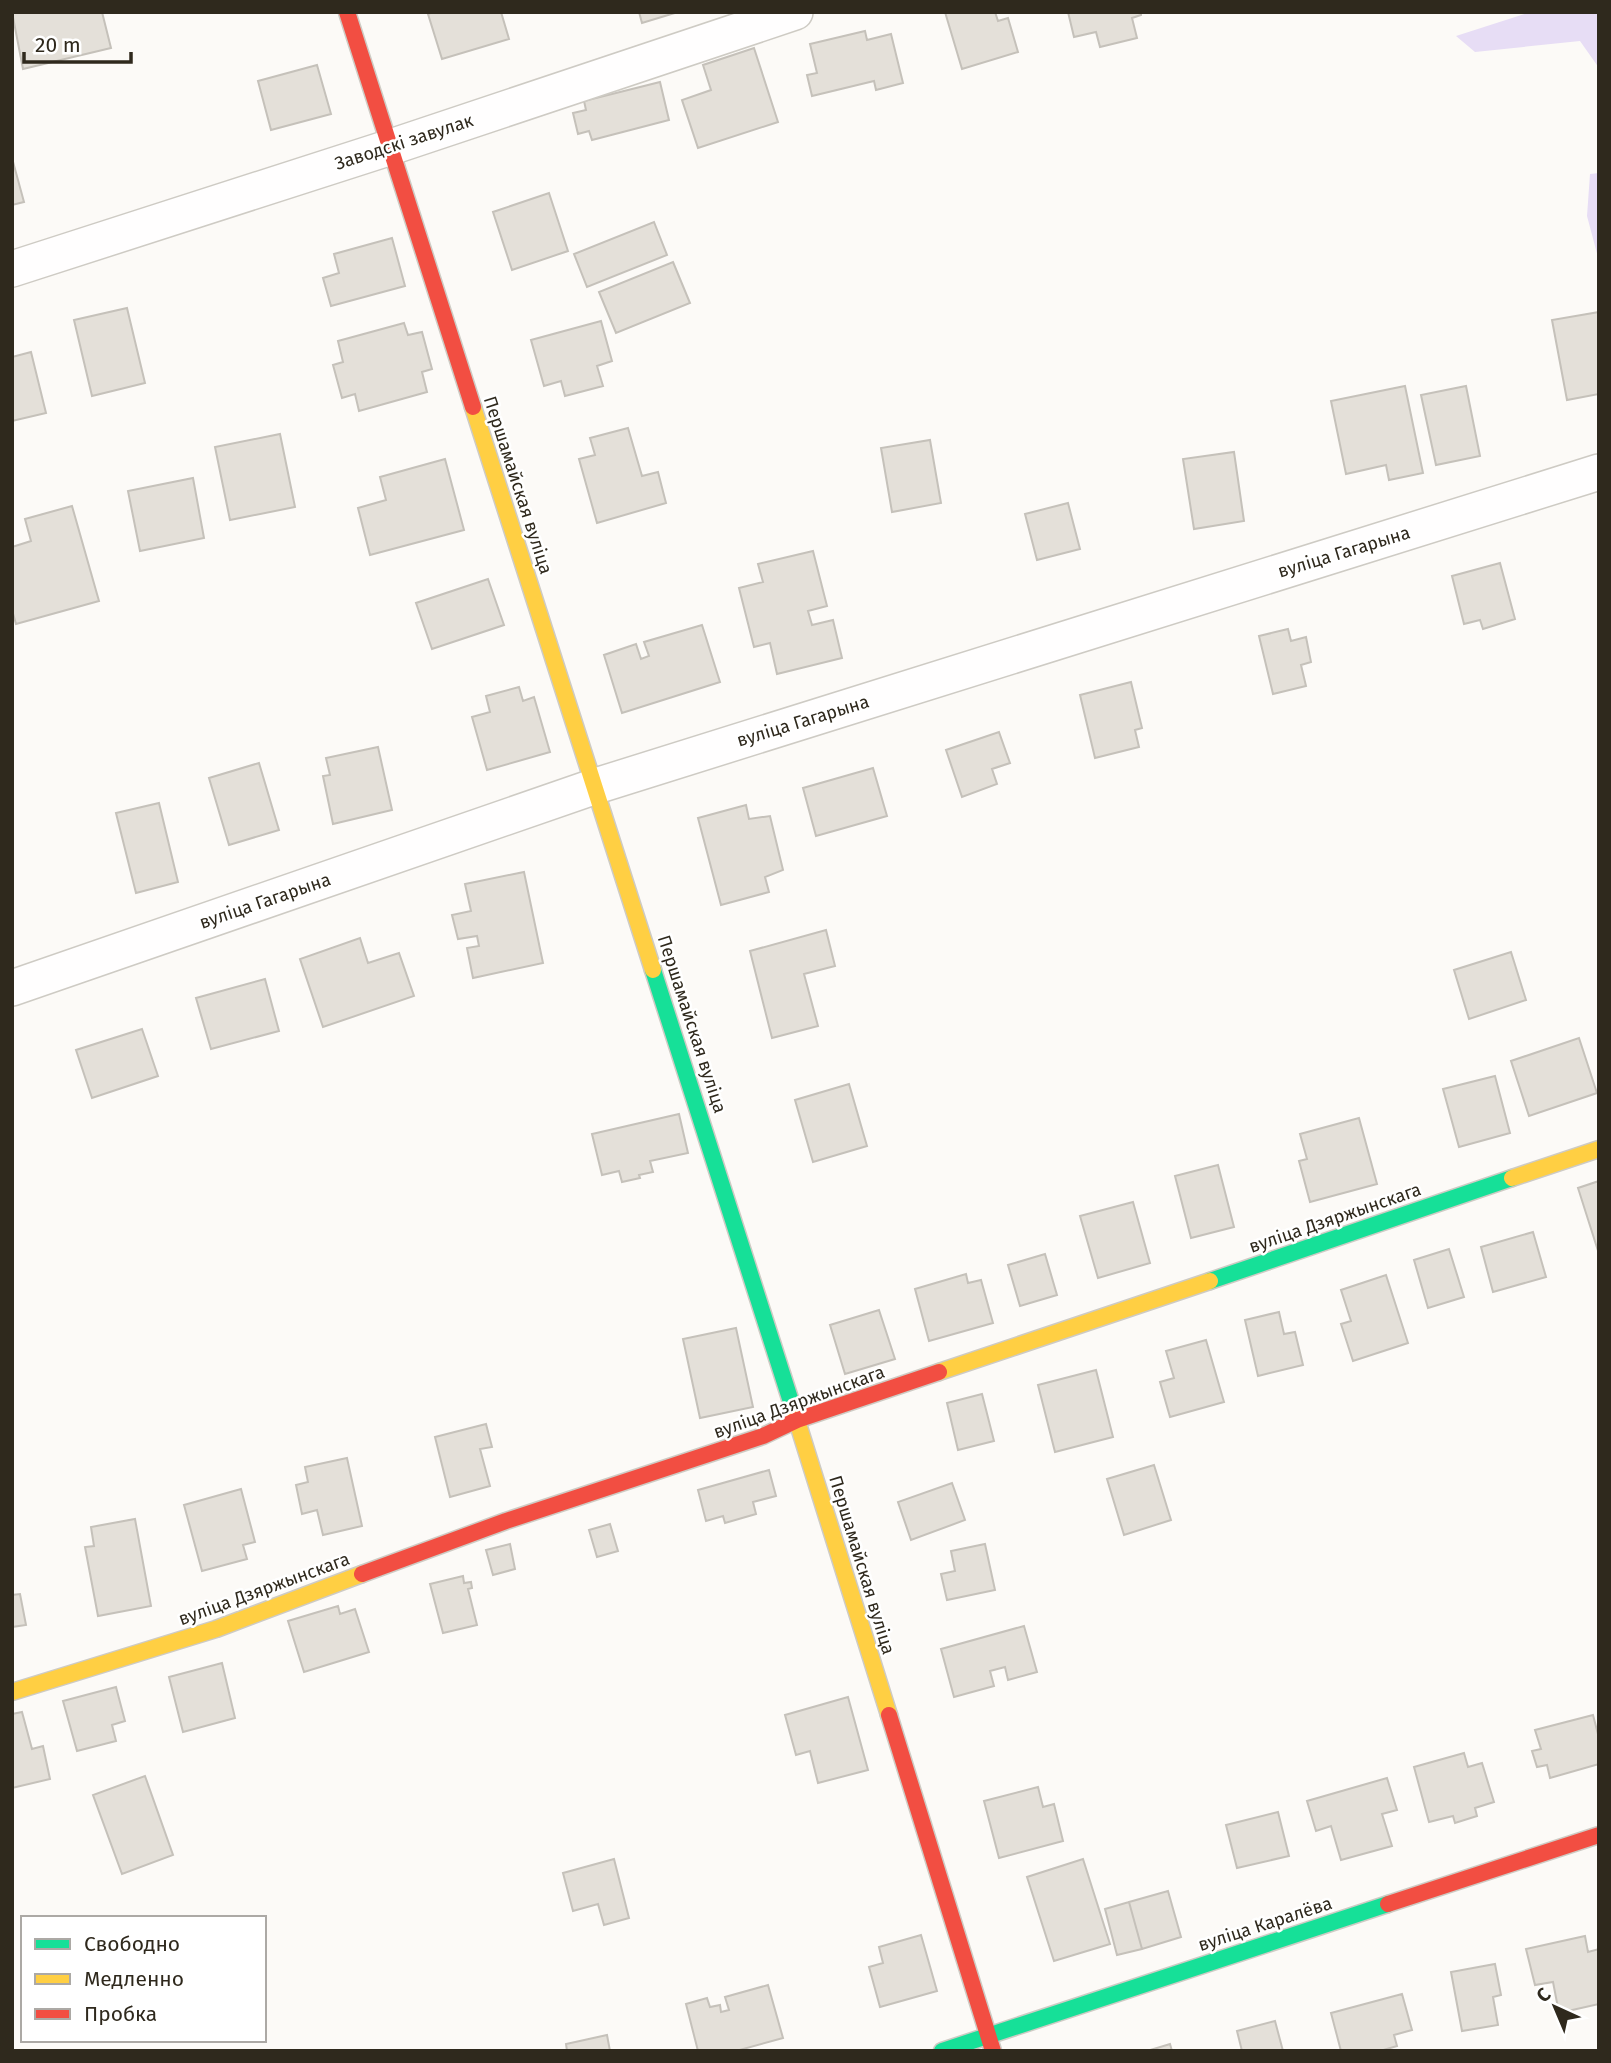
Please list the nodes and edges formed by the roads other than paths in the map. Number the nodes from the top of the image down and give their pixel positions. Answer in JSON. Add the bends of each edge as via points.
{"nodes":[{"id":1,"x":347,"y":12,"type":"edge"},
{"id":2,"x":794,"y":12,"type":"edge"},
{"id":3,"x":388,"y":148,"type":"junction"},
{"id":4,"x":12,"y":269,"type":"edge"},
{"id":5,"x":1599,"y":472,"type":"edge"},
{"id":6,"x":596,"y":786,"type":"junction"},
{"id":7,"x":12,"y":988,"type":"edge"},
{"id":8,"x":1599,"y":1149,"type":"edge"},
{"id":9,"x":797,"y":1420,"type":"junction"},
{"id":10,"x":12,"y":1692,"type":"edge"},
{"id":11,"x":1599,"y":1835,"type":"edge"},
{"id":12,"x":990,"y":2043,"type":"edge"},
{"id":13,"x":943,"y":2051,"type":"edge"}],
"edges":[{"from":1,"to":3,"type":"street","name":"Першамайская вуліца"},
{"from":2,"to":3,"type":"street","name":"Заводскі завулак"},
{"from":3,"to":4,"type":"street","name":"Заводскі завулак"},
{"from":3,"to":6,"type":"street","name":"Першамайская вуліца"},
{"from":5,"to":6,"type":"street","name":"вуліца Гагарына"},
{"from":6,"to":7,"type":"street","name":"вуліца Гагарына"},
{"from":6,"to":9,"type":"street","name":"Першамайская вуліца"},
{"from":8,"to":9,"type":"street","name":"вуліца Дзяржынскага"},
{"from":9,"to":10,"type":"street","name":"вуліца Дзяржынскага","via":[[764,1437],[506,1521],[216,1629]]},
{"from":9,"to":12,"type":"street","name":"Першамайская вуліца"},
{"from":11,"to":12,"type":"street","name":"вуліца Каралёва"},
{"from":12,"to":13,"type":"street","name":"вуліца Каралёва"}]}
